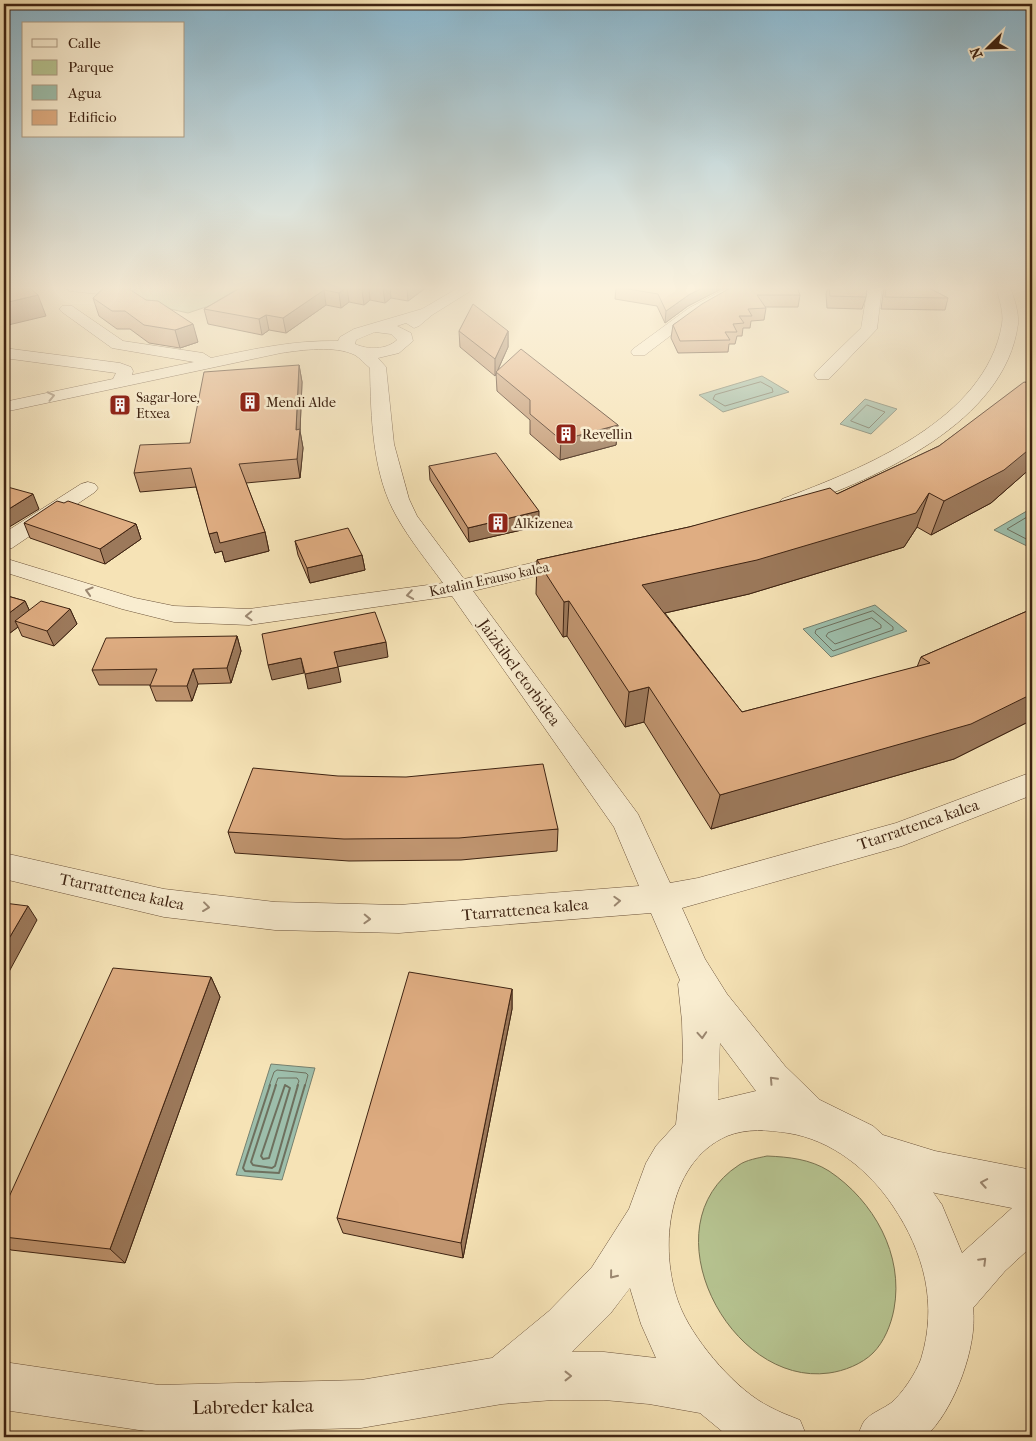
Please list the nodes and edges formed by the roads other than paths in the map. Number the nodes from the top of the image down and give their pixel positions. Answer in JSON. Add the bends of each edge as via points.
{"nodes":[{"id":1,"x":14,"y":354,"type":"edge"},
{"id":2,"x":175,"y":354,"type":"edge"},
{"id":3,"x":252,"y":354,"type":"edge"},
{"id":4,"x":377,"y":354,"type":"edge"},
{"id":5,"x":844,"y":354,"type":"edge"},
{"id":6,"x":1002,"y":354,"type":"edge"},
{"id":7,"x":217,"y":361,"type":"junction"},
{"id":8,"x":823,"y":375,"type":"dead end"},
{"id":9,"x":120,"y":382,"type":"junction"},
{"id":10,"x":4,"y":407,"type":"edge"},
{"id":11,"x":88,"y":488,"type":"dead end"},
{"id":12,"x":775,"y":507,"type":"edge"},
{"id":13,"x":4,"y":543,"type":"edge"},
{"id":14,"x":595,"y":555,"type":"edge"},
{"id":15,"x":4,"y":564,"type":"edge"},
{"id":16,"x":458,"y":588,"type":"junction"},
{"id":17,"x":1032,"y":783,"type":"edge"},
{"id":18,"x":4,"y":866,"type":"edge"},
{"id":19,"x":662,"y":898,"type":"junction"},
{"id":20,"x":693,"y":970,"type":"junction"},
{"id":21,"x":807,"y":1115,"type":"junction"},
{"id":22,"x":694,"y":1133,"type":"junction"},
{"id":23,"x":876,"y":1154,"type":"junction"},
{"id":24,"x":1032,"y":1190,"type":"edge"},
{"id":25,"x":648,"y":1219,"type":"junction"},
{"id":26,"x":1032,"y":1219,"type":"edge"},
{"id":27,"x":952,"y":1298,"type":"junction"},
{"id":28,"x":502,"y":1380,"type":"junction"},
{"id":29,"x":4,"y":1386,"type":"edge"},
{"id":30,"x":709,"y":1391,"type":"junction"},
{"id":31,"x":904,"y":1430,"type":"edge"},
{"id":32,"x":783,"y":1437,"type":"edge"}],
"edges":[{"from":1,"to":9,"type":"street","via":[[120,368],[125,371]]},
{"from":2,"to":7,"type":"street"},
{"from":3,"to":7,"type":"street"},
{"from":4,"to":16,"type":"street","name":"Jaizkibel etorbidea","via":[[385,452],[396,495],[407,517]]},
{"from":5,"to":8,"type":"street"},
{"from":6,"to":12,"type":"street","via":[[985,398],[893,458],[820,492]]},
{"from":7,"to":9,"type":"street"},
{"from":10,"to":9,"type":"street","one_way":true},
{"from":11,"to":13,"type":"street"},
{"from":14,"to":16,"type":"street","name":"Katalin Erauso kalea"},
{"from":16,"to":15,"type":"street","name":"Katalin Erauso kalea","one_way":true,"via":[[249,617],[183,614],[130,604]]},
{"from":16,"to":19,"type":"street","name":"Jaizkibel etorbidea","via":[[610,796],[627,822]]},
{"from":17,"to":19,"type":"street","name":"Ttarrattenea kalea","via":[[902,834],[698,892]]},
{"from":18,"to":19,"type":"street","name":"Ttarrattenea kalea","one_way":true,"via":[[164,902],[275,916],[399,920]]},
{"from":19,"to":20,"type":"street","name":"Jaizkibel etorbidea"},
{"from":21,"to":20,"type":"street","name":"Jaizkibel etorbidea","one_way":true,"via":[[740,1042]]},
{"from":20,"to":22,"type":"street","name":"Jaizkibel etorbidea","one_way":true,"via":[[703,1048],[702,1090]]},
{"from":21,"to":22,"type":"street","via":[[777,1109],[748,1110],[720,1118]]},
{"from":21,"to":23,"type":"street","via":[[843,1130]]},
{"from":22,"to":25,"type":"street","via":[[673,1155],[656,1184]]},
{"from":24,"to":23,"type":"street","one_way":true,"via":[[935,1172]]},
{"from":23,"to":27,"type":"street","via":[[904,1183],[927,1217],[943,1257]]},
{"from":25,"to":28,"type":"street","name":"Labreder kalea","one_way":true,"via":[[620,1265],[586,1308],[546,1346]]},
{"from":25,"to":30,"type":"street","via":[[647,1259],[656,1304],[677,1350]]},
{"from":27,"to":26,"type":"street","one_way":true,"via":[[979,1264],[1008,1236]]},
{"from":27,"to":31,"type":"street","via":[[950,1342],[938,1381]]},
{"from":28,"to":29,"type":"street","name":"Labreder kalea","via":[[361,1404],[159,1409]]},
{"from":28,"to":30,"type":"street","name":"Labreder kalea","one_way":true,"via":[[604,1376]]},
{"from":30,"to":32,"type":"street","via":[[752,1425]]}]}
